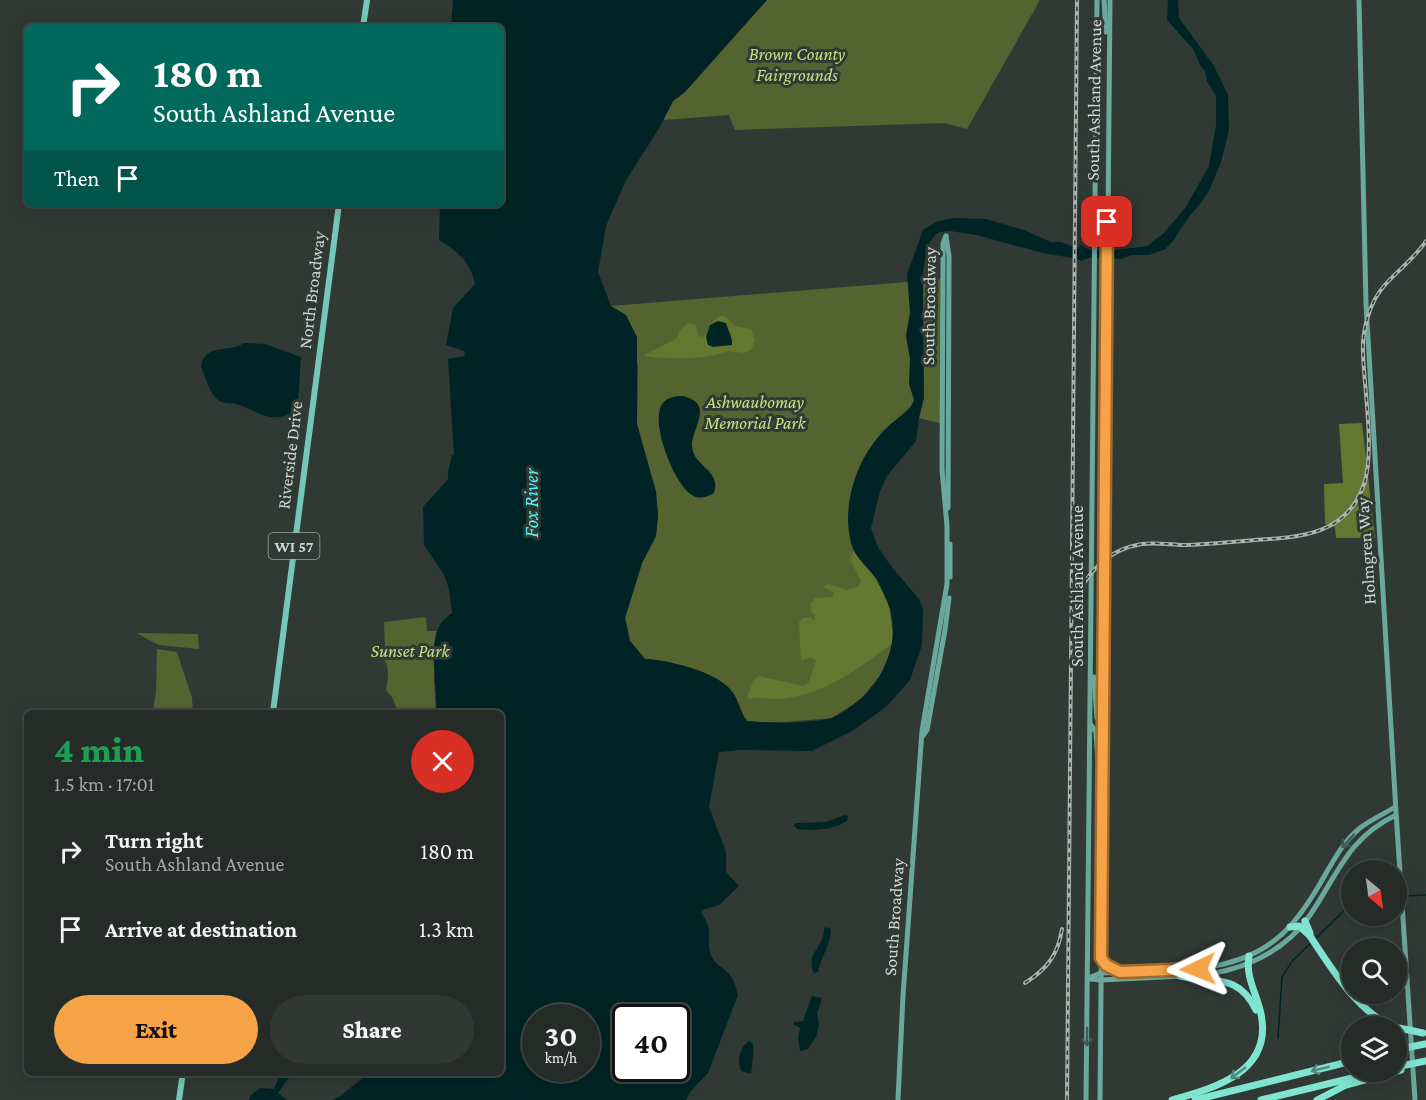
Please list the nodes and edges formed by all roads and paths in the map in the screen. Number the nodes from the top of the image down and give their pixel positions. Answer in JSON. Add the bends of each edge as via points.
{"nodes":[{"id":1,"x":367,"y":0,"type":"edge"},
{"id":2,"x":1096,"y":0,"type":"edge"},
{"id":3,"x":1104,"y":0,"type":"edge"},
{"id":4,"x":1111,"y":0,"type":"edge"},
{"id":5,"x":1359,"y":0,"type":"edge"},
{"id":6,"x":363,"y":24,"type":"edge"},
{"id":7,"x":1109,"y":39,"type":"junction"},
{"id":8,"x":339,"y":207,"type":"edge"},
{"id":9,"x":315,"y":380,"type":"joint"},
{"id":10,"x":1091,"y":667,"type":"junction"},
{"id":11,"x":273,"y":710,"type":"edge"},
{"id":12,"x":1090,"y":724,"type":"junction"},
{"id":13,"x":1103,"y":724,"type":"junction"},
{"id":14,"x":922,"y":736,"type":"junction"},
{"id":15,"x":1102,"y":797,"type":"junction"},
{"id":16,"x":1395,"y":807,"type":"junction"},
{"id":17,"x":1396,"y":815,"type":"junction"},
{"id":18,"x":1303,"y":924,"type":"junction"},
{"id":19,"x":1290,"y":927,"type":"junction"},
{"id":20,"x":1249,"y":956,"type":"junction"},
{"id":21,"x":1101,"y":958,"type":"junction"},
{"id":22,"x":1247,"y":964,"type":"junction"},
{"id":23,"x":1120,"y":972,"type":"junction"},
{"id":24,"x":1180,"y":976,"type":"junction"},
{"id":25,"x":1101,"y":977,"type":"junction"},
{"id":26,"x":1088,"y":978,"type":"junction"},
{"id":27,"x":1374,"y":1016,"type":"edge"},
{"id":28,"x":1262,"y":1023,"type":"junction"},
{"id":29,"x":1407,"y":1029,"type":"edge"},
{"id":30,"x":1425,"y":1033,"type":"edge"},
{"id":31,"x":1425,"y":1044,"type":"edge"},
{"id":32,"x":1407,"y":1047,"type":"edge"},
{"id":33,"x":1424,"y":1062,"type":"edge"},
{"id":34,"x":1341,"y":1064,"type":"edge"},
{"id":35,"x":1407,"y":1066,"type":"edge"},
{"id":36,"x":182,"y":1076,"type":"edge"},
{"id":37,"x":1341,"y":1081,"type":"edge"},
{"id":38,"x":1356,"y":1082,"type":"edge"},
{"id":39,"x":1265,"y":1099,"type":"edge"},
{"id":40,"x":179,"y":1100,"type":"edge"},
{"id":41,"x":898,"y":1100,"type":"edge"},
{"id":42,"x":1086,"y":1100,"type":"edge"},
{"id":43,"x":1100,"y":1100,"type":"edge"},
{"id":44,"x":1172,"y":1100,"type":"edge"},
{"id":45,"x":1195,"y":1100,"type":"edge"},
{"id":46,"x":1317,"y":1100,"type":"edge"},
{"id":47,"x":1415,"y":1100,"type":"edge"}],
"edges":[{"from":1,"to":6,"type":"main road"},
{"from":2,"to":10,"type":"street","name":"South Ashland Avenue"},
{"from":3,"to":7,"type":"street"},
{"from":4,"to":7,"type":"street","name":"South Ashland Avenue"},
{"from":5,"to":16,"type":"street","name":"Holmgren Way","via":[[1366,304]]},
{"from":7,"to":13,"type":"street","name":"South Ashland Avenue"},
{"from":8,"to":9,"type":"main road","name":"North Broadway","number":"WI 57"},
{"from":9,"to":11,"type":"main road","name":"Riverside Drive","number":"WI 57"},
{"from":10,"to":12,"type":"street","name":"South Ashland Avenue"},
{"from":10,"to":13,"type":"street","via":[[1097,718]]},
{"from":12,"to":15,"type":"street","via":[[1096,732]]},
{"from":12,"to":26,"type":"street","name":"South Ashland Avenue"},
{"from":13,"to":15,"type":"street","name":"South Ashland Avenue"},
{"from":14,"to":14,"type":"street","name":"South Broadway","via":[[927,730],[945,630],[951,563],[946,236],[942,469],[947,584]]},
{"from":14,"to":41,"type":"street","name":"South Broadway"},
{"from":15,"to":21,"type":"street","name":"South Ashland Avenue"},
{"from":16,"to":17,"type":"street","name":"Holmgren Way"},
{"from":16,"to":19,"type":"street","one_way":true,"via":[[1349,839]]},
{"from":17,"to":18,"type":"street","via":[[1347,853]]},
{"from":17,"to":47,"type":"street","name":"Holmgren Way"},
{"from":18,"to":19,"type":"highway"},
{"from":18,"to":22,"type":"street","via":[[1277,948]]},
{"from":18,"to":27,"type":"highway","via":[[1363,1007]]},
{"from":19,"to":20,"type":"street"},
{"from":20,"to":22,"type":"highway"},
{"from":20,"to":23,"type":"street","via":[[1198,969]]},
{"from":21,"to":23,"type":"street"},
{"from":21,"to":25,"type":"street","name":"South Ashland Avenue"},
{"from":22,"to":24,"type":"street","via":[[1214,974]]},
{"from":22,"to":28,"type":"highway"},
{"from":23,"to":25,"type":"street"},
{"from":24,"to":25,"type":"street"},
{"from":24,"to":28,"type":"highway","via":[[1233,984],[1250,998]]},
{"from":25,"to":26,"type":"street"},
{"from":25,"to":43,"type":"street","name":"South Ashland Avenue"},
{"from":26,"to":42,"type":"street","name":"South Ashland Avenue","one_way":true},
{"from":28,"to":44,"type":"highway","one_way":true,"via":[[1253,1060],[1238,1075]]},
{"from":29,"to":30,"type":"highway","bridge":true},
{"from":31,"to":32,"type":"highway","bridge":true},
{"from":33,"to":35,"type":"highway","bridge":true},
{"from":34,"to":45,"type":"highway","one_way":true},
{"from":36,"to":40,"type":"main road"},
{"from":37,"to":39,"type":"highway"},
{"from":38,"to":46,"type":"highway"}]}
